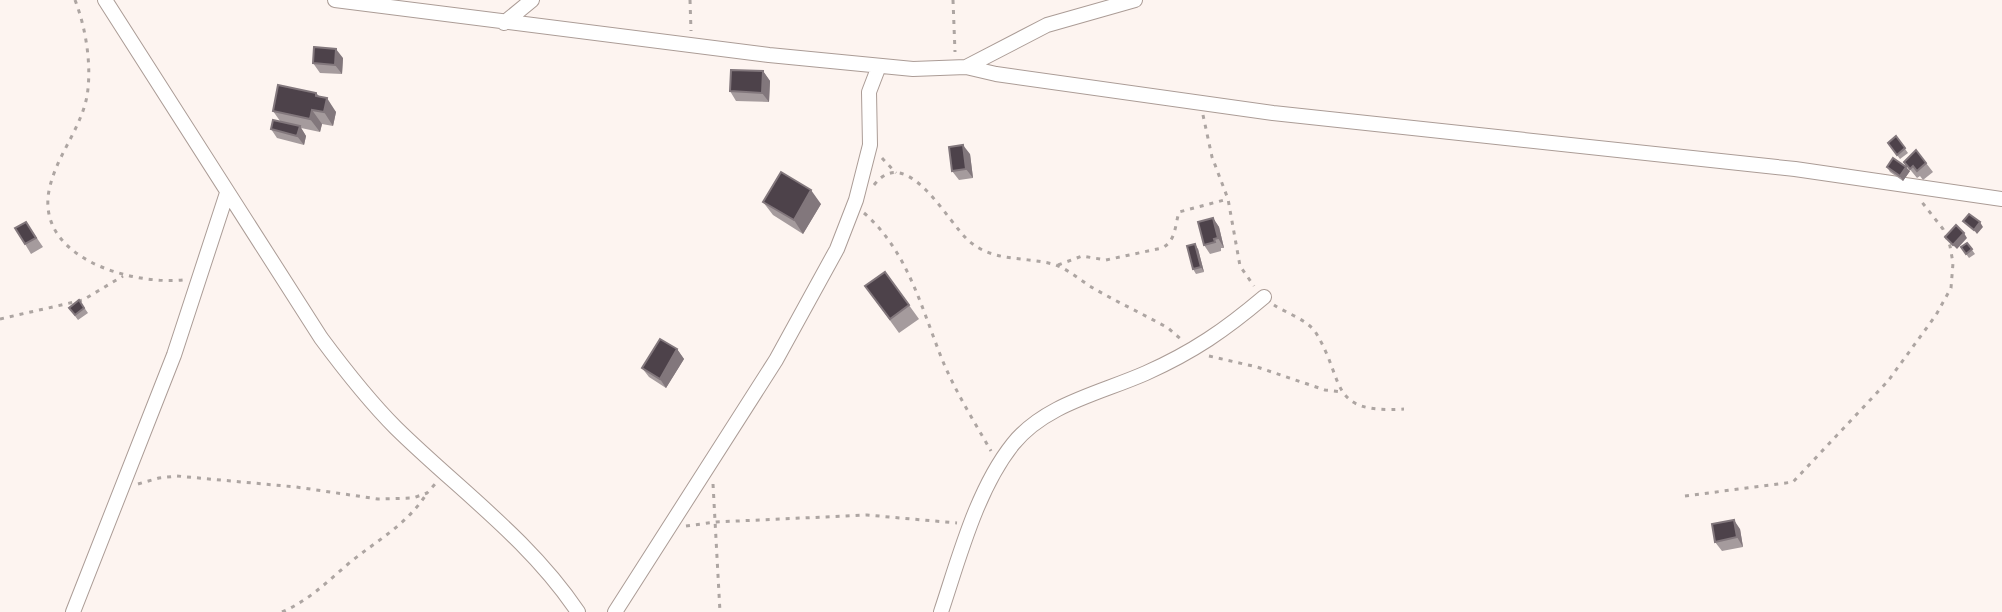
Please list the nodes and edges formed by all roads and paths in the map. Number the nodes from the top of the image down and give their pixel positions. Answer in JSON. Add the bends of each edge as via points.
{"nodes":[{"id":1,"x":75,"y":0,"type":"edge"},
{"id":2,"x":105,"y":0,"type":"edge"},
{"id":3,"x":335,"y":0,"type":"edge"},
{"id":4,"x":532,"y":0,"type":"edge"},
{"id":5,"x":690,"y":0,"type":"edge"},
{"id":6,"x":953,"y":0,"type":"edge"},
{"id":7,"x":1135,"y":0,"type":"edge"},
{"id":8,"x":504,"y":23,"type":"junction"},
{"id":9,"x":691,"y":43,"type":"junction"},
{"id":10,"x":879,"y":66,"type":"junction"},
{"id":11,"x":961,"y":67,"type":"junction"},
{"id":12,"x":1202,"y":104,"type":"junction"},
{"id":13,"x":870,"y":145,"type":"junction"},
{"id":14,"x":896,"y":173,"type":"junction"},
{"id":15,"x":1908,"y":185,"type":"junction"},
{"id":16,"x":227,"y":193,"type":"junction"},
{"id":17,"x":1228,"y":199,"type":"junction"},
{"id":18,"x":2002,"y":199,"type":"edge"},
{"id":19,"x":855,"y":203,"type":"junction"},
{"id":20,"x":1056,"y":265,"type":"junction"},
{"id":21,"x":124,"y":275,"type":"junction"},
{"id":22,"x":201,"y":275,"type":"junction"},
{"id":23,"x":1264,"y":297,"type":"junction"},
{"id":24,"x":0,"y":319,"type":"edge"},
{"id":25,"x":1191,"y":351,"type":"junction"},
{"id":26,"x":1343,"y":392,"type":"junction"},
{"id":27,"x":1404,"y":409,"type":"dead end"},
{"id":28,"x":999,"y":463,"type":"junction"},
{"id":29,"x":711,"y":464,"type":"junction"},
{"id":30,"x":445,"y":472,"type":"junction"},
{"id":31,"x":124,"y":488,"type":"junction"},
{"id":32,"x":427,"y":493,"type":"junction"},
{"id":33,"x":1685,"y":496,"type":"dead end"},
{"id":34,"x":973,"y":517,"type":"junction"},
{"id":35,"x":716,"y":522,"type":"junction"},
{"id":36,"x":670,"y":528,"type":"junction"},
{"id":37,"x":73,"y":612,"type":"edge"},
{"id":38,"x":282,"y":612,"type":"edge"},
{"id":39,"x":578,"y":612,"type":"edge"},
{"id":40,"x":615,"y":612,"type":"edge"},
{"id":41,"x":720,"y":612,"type":"edge"},
{"id":42,"x":941,"y":612,"type":"edge"}],
"edges":[{"from":1,"to":21,"type":"path","via":[[86,43],[87,93],[50,187],[48,207],[54,226],[84,260]]},
{"from":2,"to":16,"type":"street"},
{"from":3,"to":8,"type":"street"},
{"from":4,"to":8,"type":"street"},
{"from":5,"to":9,"type":"path"},
{"from":6,"to":11,"type":"path"},
{"from":7,"to":11,"type":"street","via":[[1047,25]]},
{"from":8,"to":9,"type":"street"},
{"from":9,"to":10,"type":"street"},
{"from":10,"to":11,"type":"street"},
{"from":10,"to":13,"type":"street","via":[[869,92]]},
{"from":11,"to":12,"type":"street"},
{"from":12,"to":15,"type":"street"},
{"from":12,"to":17,"type":"path","via":[[1212,157]]},
{"from":13,"to":14,"type":"path"},
{"from":13,"to":19,"type":"street"},
{"from":14,"to":19,"type":"path","via":[[882,177]]},
{"from":14,"to":20,"type":"path","via":[[920,183],[968,241],[981,249]]},
{"from":15,"to":18,"type":"street"},
{"from":15,"to":33,"type":"path","via":[[1943,229],[1953,263],[1951,288],[1928,327],[1888,381],[1793,482]]},
{"from":16,"to":22,"type":"street"},
{"from":16,"to":30,"type":"street","via":[[354,381]]},
{"from":17,"to":20,"type":"path","via":[[1179,212],[1174,235],[1162,248],[1106,260],[1082,256]]},
{"from":17,"to":23,"type":"path","via":[[1240,266]]},
{"from":19,"to":28,"type":"path","via":[[878,226],[906,269],[945,367]]},
{"from":19,"to":29,"type":"street","via":[[817,287]]},
{"from":20,"to":25,"type":"path","via":[[1168,328]]},
{"from":21,"to":22,"type":"path","via":[[168,281]]},
{"from":21,"to":24,"type":"path","via":[[83,300]]},
{"from":22,"to":31,"type":"street"},
{"from":23,"to":25,"type":"street"},
{"from":23,"to":26,"type":"path","via":[[1314,330]]},
{"from":25,"to":26,"type":"path"},
{"from":25,"to":28,"type":"street","via":[[1049,414],[1015,441]]},
{"from":26,"to":27,"type":"path","via":[[1364,408]]},
{"from":28,"to":34,"type":"street"},
{"from":29,"to":35,"type":"path"},
{"from":29,"to":36,"type":"street"},
{"from":30,"to":32,"type":"path"},
{"from":30,"to":39,"type":"street","via":[[538,560]]},
{"from":31,"to":32,"type":"path","via":[[177,476],[378,499]]},
{"from":31,"to":37,"type":"street"},
{"from":32,"to":38,"type":"path","via":[[391,534],[313,595]]},
{"from":34,"to":35,"type":"path","via":[[954,524],[867,515]]},
{"from":34,"to":42,"type":"street"},
{"from":35,"to":36,"type":"path"},
{"from":35,"to":41,"type":"path"},
{"from":36,"to":40,"type":"street"}]}
